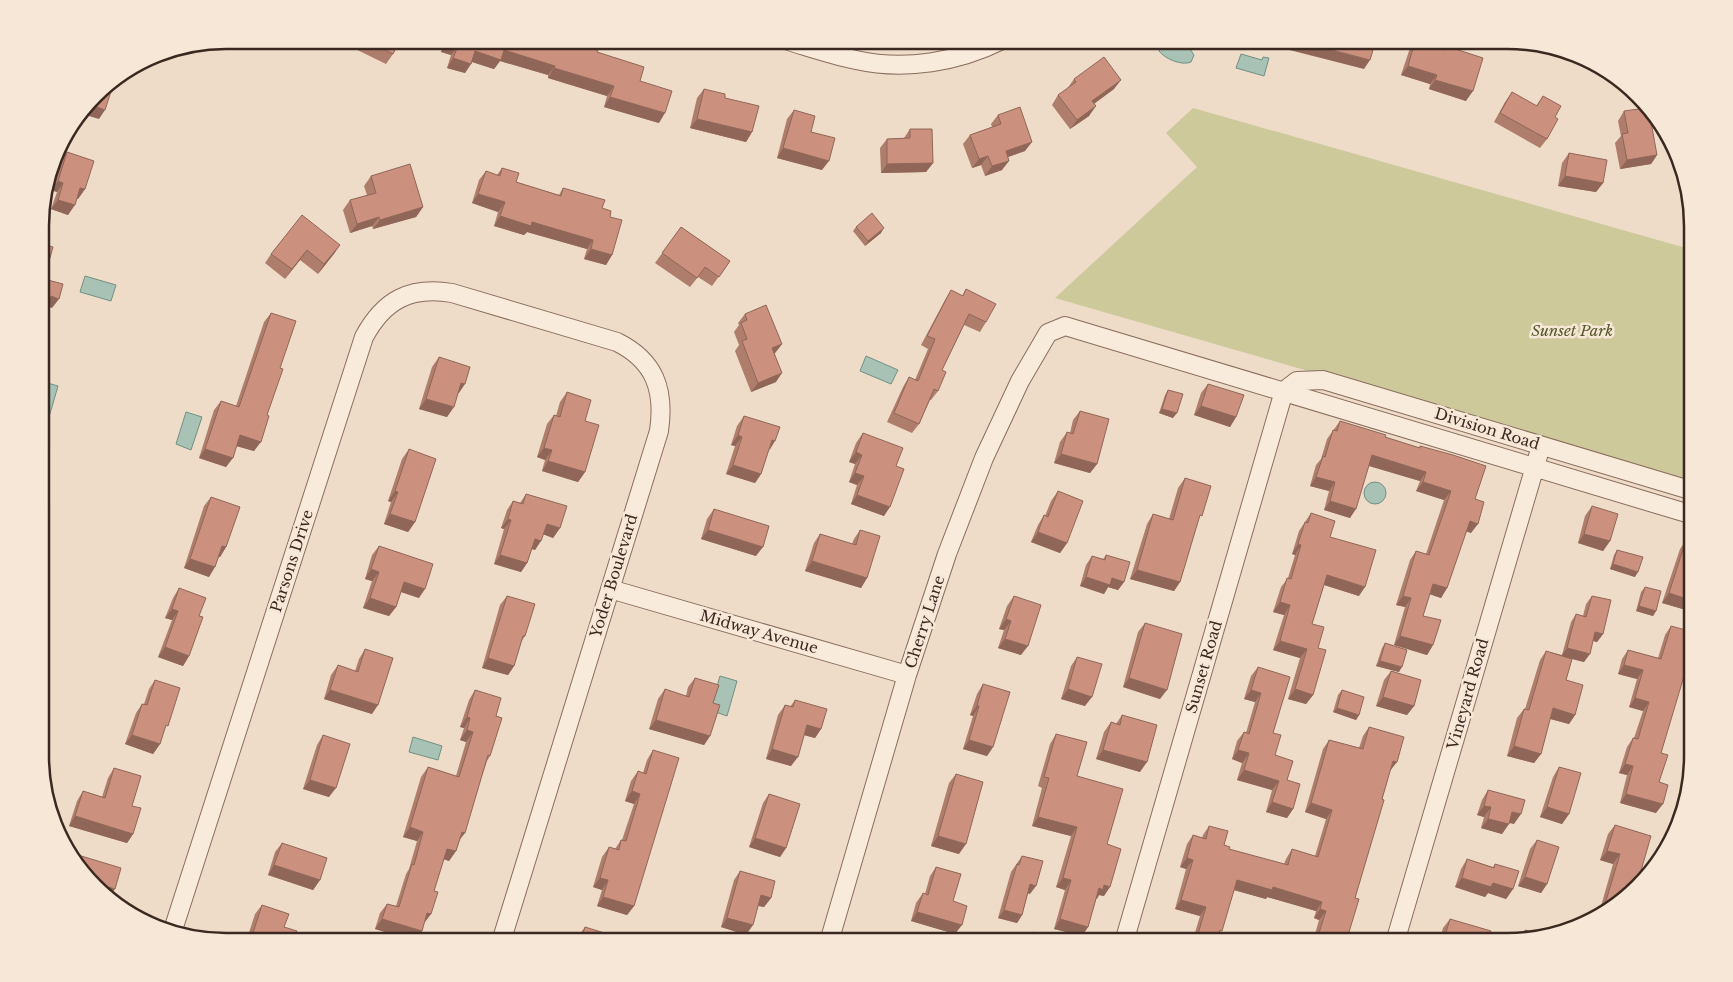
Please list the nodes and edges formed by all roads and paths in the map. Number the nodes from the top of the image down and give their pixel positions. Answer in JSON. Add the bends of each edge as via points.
{"nodes":[{"id":1,"x":817,"y":49,"type":"edge"},
{"id":2,"x":980,"y":49,"type":"edge"},
{"id":3,"x":498,"y":307,"type":"joint"},
{"id":4,"x":1065,"y":326,"type":"joint"},
{"id":5,"x":1284,"y":391,"type":"junction"},
{"id":6,"x":1542,"y":446,"type":"junction"},
{"id":7,"x":1535,"y":468,"type":"junction"},
{"id":8,"x":1684,"y":487,"type":"edge"},
{"id":9,"x":1684,"y":512,"type":"edge"},
{"id":10,"x":610,"y":589,"type":"junction"},
{"id":11,"x":908,"y":676,"type":"junction"},
{"id":12,"x":174,"y":925,"type":"edge"},
{"id":13,"x":504,"y":933,"type":"edge"},
{"id":14,"x":832,"y":933,"type":"edge"},
{"id":15,"x":1127,"y":933,"type":"edge"},
{"id":16,"x":1398,"y":933,"type":"edge"}],
"edges":[{"from":1,"to":2,"type":"street","via":[[856,60],[915,64],[954,58]]},
{"from":3,"to":10,"type":"street","name":"Yoder Boulevard","via":[[617,342],[642,360],[654,376],[662,412],[659,430]]},
{"from":3,"to":12,"type":"street","name":"Parsons Drive","via":[[452,293],[420,292],[402,297],[386,307],[373,320],[364,337]]},
{"from":4,"to":5,"type":"street","name":"Division Road"},
{"from":4,"to":11,"type":"street","name":"Cherry Lane","via":[[1048,333],[1020,381],[984,458]]},
{"from":5,"to":6,"type":"street","name":"Division Road","via":[[1298,381],[1323,380]]},
{"from":5,"to":7,"type":"street","name":"Division Road"},
{"from":5,"to":15,"type":"street","name":"Sunset Road"},
{"from":6,"to":7,"type":"street","name":"Vineyard Road"},
{"from":6,"to":8,"type":"street","name":"Division Road"},
{"from":7,"to":9,"type":"street","name":"Division Road"},
{"from":7,"to":16,"type":"street","name":"Vineyard Road"},
{"from":10,"to":11,"type":"street","name":"Midway Avenue"},
{"from":10,"to":13,"type":"street","name":"Yoder Boulevard"},
{"from":11,"to":14,"type":"street","name":"Cherry Lane"}]}
